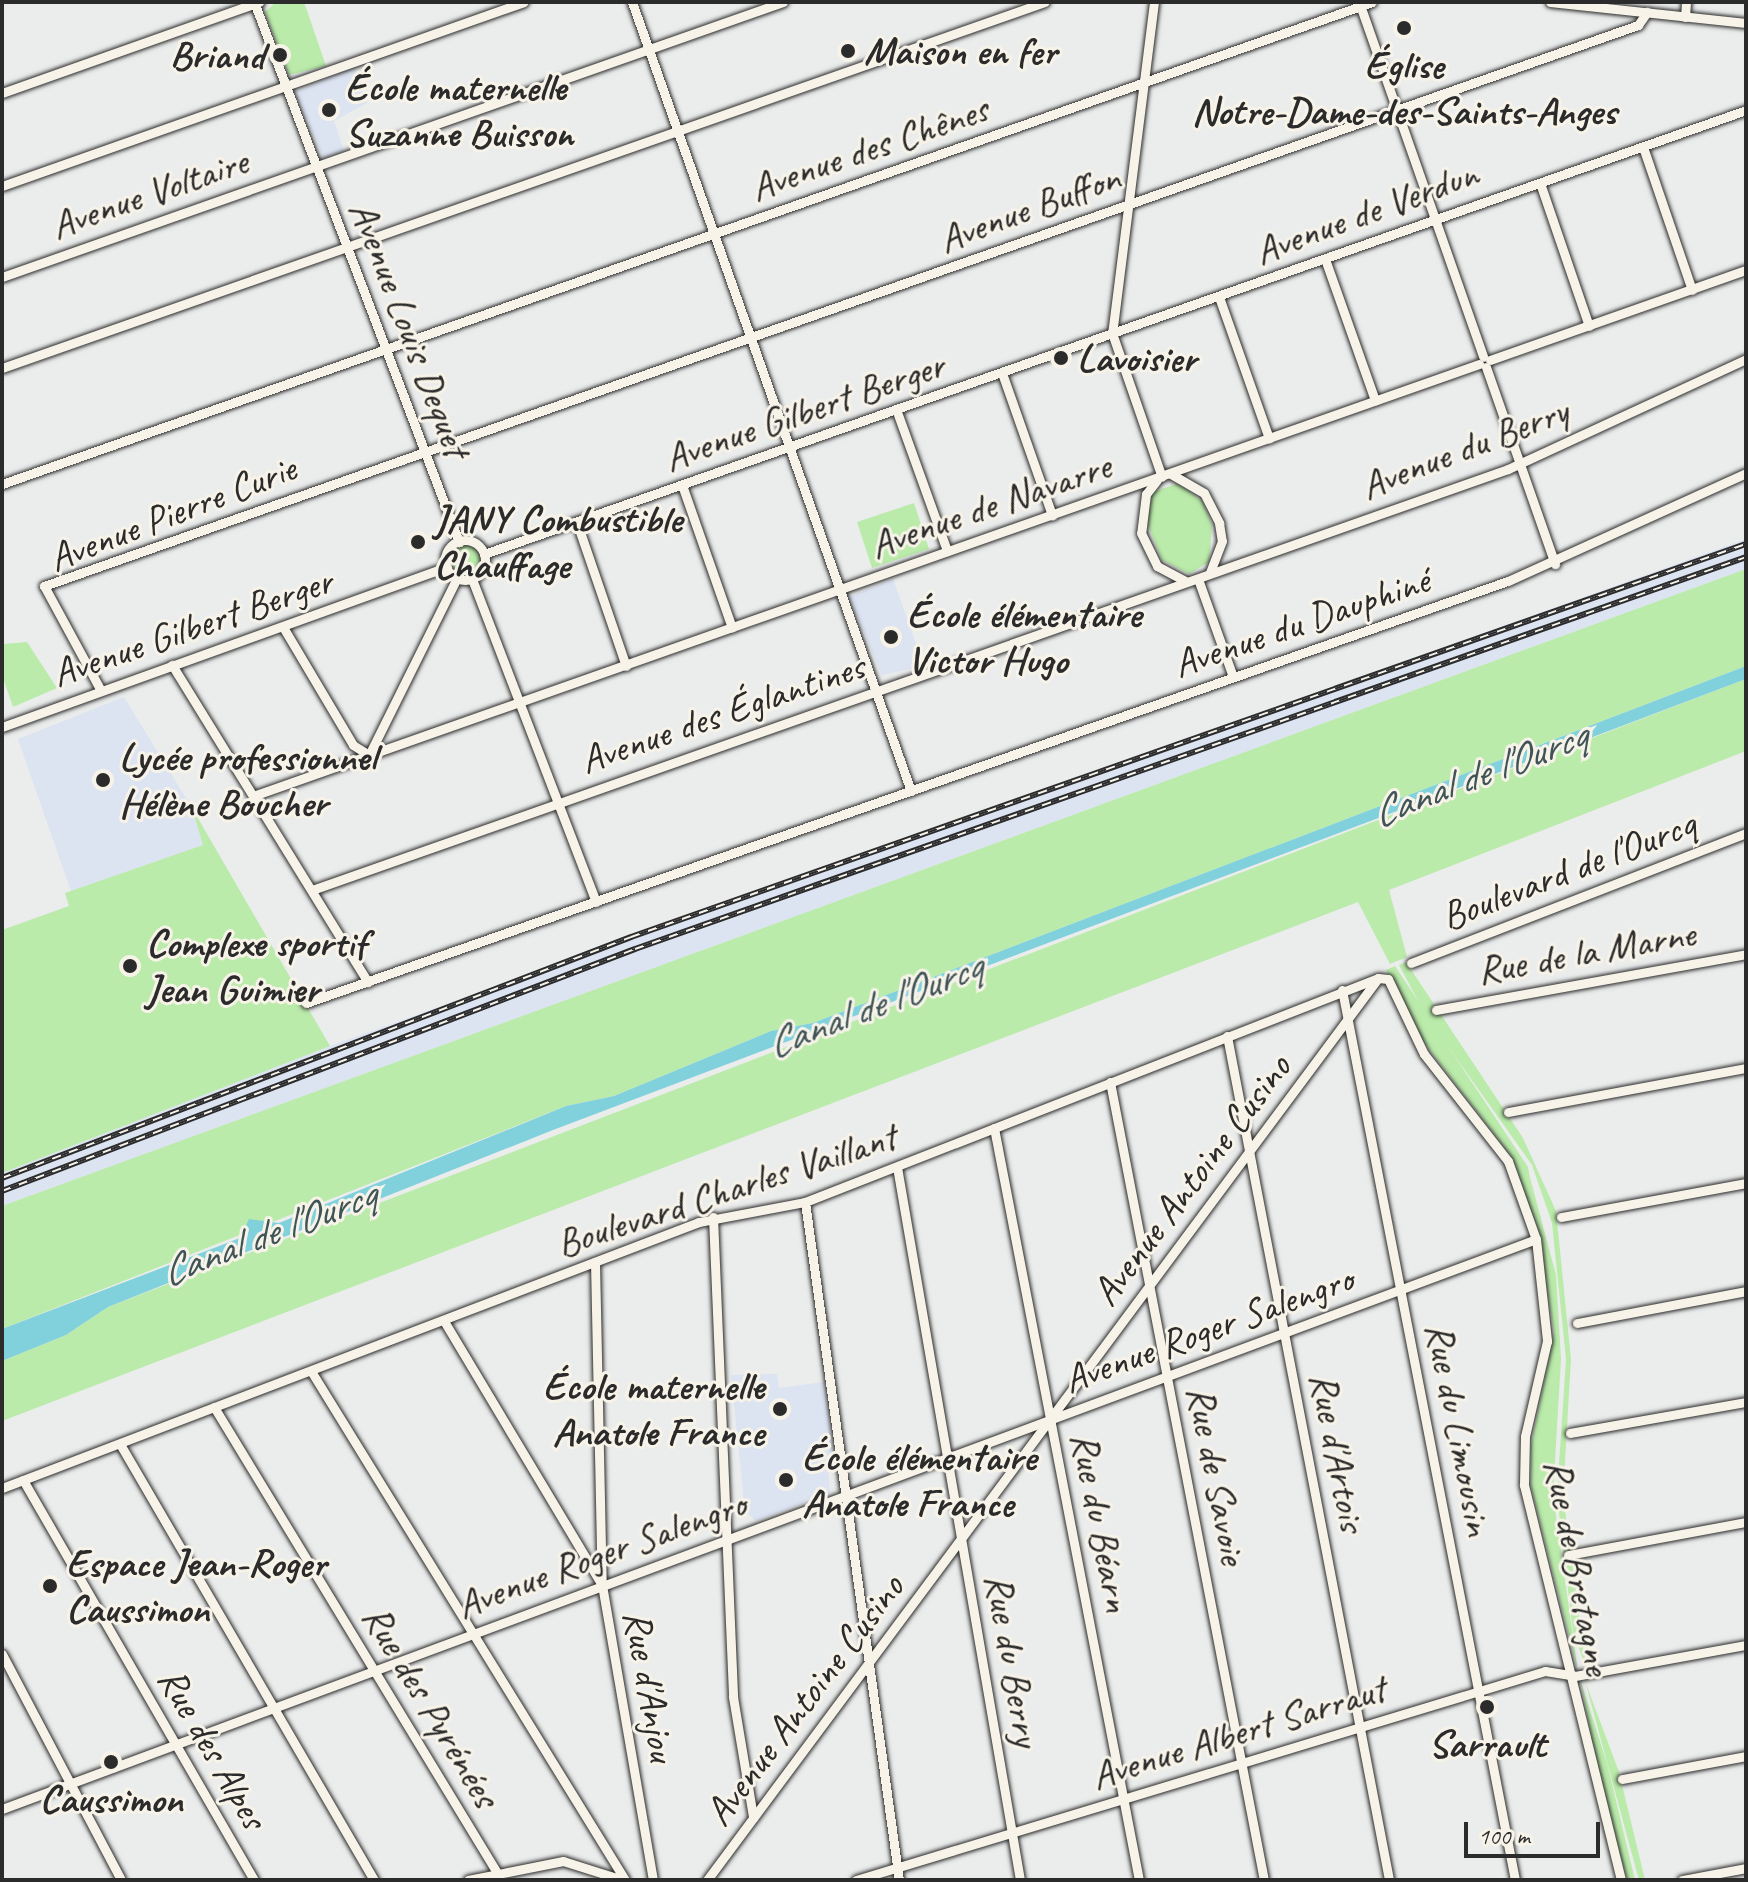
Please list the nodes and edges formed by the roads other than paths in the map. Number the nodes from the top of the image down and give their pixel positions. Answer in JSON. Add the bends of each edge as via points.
{"nodes":[{"id":1,"x":524,"y":2,"type":"edge"},
{"id":2,"x":632,"y":2,"type":"edge"},
{"id":3,"x":783,"y":2,"type":"edge"},
{"id":4,"x":1045,"y":2,"type":"edge"},
{"id":5,"x":1154,"y":2,"type":"edge"},
{"id":6,"x":1372,"y":2,"type":"edge"},
{"id":7,"x":1550,"y":2,"type":"edge"},
{"id":8,"x":1686,"y":2,"type":"edge"},
{"id":9,"x":256,"y":3,"type":"edge"},
{"id":10,"x":1359,"y":4,"type":"edge"},
{"id":11,"x":1647,"y":12,"type":"junction"},
{"id":12,"x":1685,"y":17,"type":"junction"},
{"id":13,"x":1746,"y":23,"type":"edge"},
{"id":14,"x":649,"y":50,"type":"junction"},
{"id":15,"x":1144,"y":83,"type":"junction"},
{"id":16,"x":286,"y":86,"type":"junction"},
{"id":17,"x":2,"y":93,"type":"edge"},
{"id":18,"x":1396,"y":110,"type":"junction"},
{"id":19,"x":1746,"y":111,"type":"edge"},
{"id":20,"x":678,"y":131,"type":"junction"},
{"id":21,"x":1643,"y":147,"type":"junction"},
{"id":22,"x":316,"y":166,"type":"junction"},
{"id":23,"x":1540,"y":183,"type":"junction"},
{"id":24,"x":2,"y":186,"type":"edge"},
{"id":25,"x":1128,"y":204,"type":"junction"},
{"id":26,"x":1435,"y":220,"type":"junction"},
{"id":27,"x":715,"y":234,"type":"junction"},
{"id":28,"x":346,"y":247,"type":"junction"},
{"id":29,"x":1325,"y":259,"type":"junction"},
{"id":30,"x":1746,"y":270,"type":"edge"},
{"id":31,"x":2,"y":277,"type":"edge"},
{"id":32,"x":1692,"y":290,"type":"junction"},
{"id":33,"x":1219,"y":297,"type":"junction"},
{"id":34,"x":1142,"y":323,"type":"joint"},
{"id":35,"x":1589,"y":326,"type":"junction"},
{"id":36,"x":1112,"y":333,"type":"junction"},
{"id":37,"x":750,"y":337,"type":"junction"},
{"id":38,"x":386,"y":349,"type":"junction"},
{"id":39,"x":1746,"y":359,"type":"edge"},
{"id":40,"x":1485,"y":362,"type":"junction"},
{"id":41,"x":2,"y":368,"type":"edge"},
{"id":42,"x":1002,"y":373,"type":"junction"},
{"id":43,"x":1375,"y":400,"type":"junction"},
{"id":44,"x":896,"y":409,"type":"junction"},
{"id":45,"x":1269,"y":438,"type":"junction"},
{"id":46,"x":789,"y":447,"type":"junction"},
{"id":47,"x":424,"y":452,"type":"junction"},
{"id":48,"x":1520,"y":463,"type":"junction"},
{"id":49,"x":1746,"y":473,"type":"edge"},
{"id":50,"x":1163,"y":477,"type":"junction"},
{"id":51,"x":2,"y":484,"type":"edge"},
{"id":52,"x":682,"y":485,"type":"junction"},
{"id":53,"x":1052,"y":515,"type":"junction"},
{"id":54,"x":577,"y":523,"type":"junction"},
{"id":55,"x":459,"y":542,"type":"junction"},
{"id":56,"x":947,"y":551,"type":"junction"},
{"id":57,"x":484,"y":554,"type":"junction"},
{"id":58,"x":1555,"y":564,"type":"junction"},
{"id":59,"x":447,"y":567,"type":"junction"},
{"id":60,"x":457,"y":578,"type":"junction"},
{"id":61,"x":472,"y":579,"type":"junction"},
{"id":62,"x":1198,"y":579,"type":"junction"},
{"id":63,"x":839,"y":590,"type":"junction"},
{"id":64,"x":283,"y":627,"type":"junction"},
{"id":65,"x":732,"y":628,"type":"junction"},
{"id":66,"x":172,"y":665,"type":"junction"},
{"id":67,"x":626,"y":666,"type":"junction"},
{"id":68,"x":1233,"y":677,"type":"junction"},
{"id":69,"x":100,"y":689,"type":"junction"},
{"id":70,"x":876,"y":691,"type":"junction"},
{"id":71,"x":519,"y":703,"type":"junction"},
{"id":72,"x":2,"y":727,"type":"edge"},
{"id":73,"x":369,"y":755,"type":"junction"},
{"id":74,"x":911,"y":791,"type":"junction"},
{"id":75,"x":253,"y":796,"type":"junction"},
{"id":76,"x":556,"y":803,"type":"junction"},
{"id":77,"x":1746,"y":833,"type":"edge"},
{"id":78,"x":312,"y":890,"type":"junction"},
{"id":79,"x":596,"y":902,"type":"junction"},
{"id":80,"x":1746,"y":954,"type":"edge"},
{"id":81,"x":1411,"y":963,"type":"dead end"},
{"id":82,"x":1378,"y":978,"type":"junction"},
{"id":83,"x":368,"y":982,"type":"junction"},
{"id":84,"x":1342,"y":990,"type":"junction"},
{"id":85,"x":306,"y":1003,"type":"dead end"},
{"id":86,"x":1436,"y":1010,"type":"dead end"},
{"id":87,"x":1349,"y":1018,"type":"junction"},
{"id":88,"x":1227,"y":1036,"type":"junction"},
{"id":89,"x":1746,"y":1068,"type":"edge"},
{"id":90,"x":1110,"y":1082,"type":"junction"},
{"id":91,"x":1508,"y":1112,"type":"dead end"},
{"id":92,"x":994,"y":1128,"type":"junction"},
{"id":93,"x":1249,"y":1151,"type":"junction"},
{"id":94,"x":897,"y":1167,"type":"junction"},
{"id":95,"x":1746,"y":1183,"type":"edge"},
{"id":96,"x":805,"y":1202,"type":"junction"},
{"id":97,"x":713,"y":1217,"type":"junction"},
{"id":98,"x":1561,"y":1217,"type":"dead end"},
{"id":99,"x":1536,"y":1239,"type":"junction"},
{"id":100,"x":595,"y":1262,"type":"junction"},
{"id":101,"x":1150,"y":1284,"type":"junction"},
{"id":102,"x":1401,"y":1289,"type":"junction"},
{"id":103,"x":1746,"y":1291,"type":"edge"},
{"id":104,"x":444,"y":1321,"type":"junction"},
{"id":105,"x":1577,"y":1323,"type":"dead end"},
{"id":106,"x":1284,"y":1333,"type":"junction"},
{"id":107,"x":311,"y":1371,"type":"junction"},
{"id":108,"x":1167,"y":1375,"type":"junction"},
{"id":109,"x":1746,"y":1402,"type":"edge"},
{"id":110,"x":214,"y":1407,"type":"junction"},
{"id":111,"x":1050,"y":1419,"type":"junction"},
{"id":112,"x":1570,"y":1433,"type":"dead end"},
{"id":113,"x":120,"y":1444,"type":"junction"},
{"id":114,"x":948,"y":1458,"type":"junction"},
{"id":115,"x":23,"y":1480,"type":"junction"},
{"id":116,"x":2,"y":1488,"type":"edge"},
{"id":117,"x":846,"y":1496,"type":"junction"},
{"id":118,"x":1746,"y":1522,"type":"edge"},
{"id":119,"x":731,"y":1537,"type":"junction"},
{"id":120,"x":963,"y":1540,"type":"junction"},
{"id":121,"x":1568,"y":1555,"type":"dead end"},
{"id":122,"x":602,"y":1585,"type":"junction"},
{"id":123,"x":474,"y":1633,"type":"junction"},
{"id":124,"x":1746,"y":1645,"type":"edge"},
{"id":125,"x":2,"y":1654,"type":"edge"},
{"id":126,"x":870,"y":1662,"type":"junction"},
{"id":127,"x":375,"y":1670,"type":"junction"},
{"id":128,"x":1565,"y":1671,"type":"junction"},
{"id":129,"x":1478,"y":1689,"type":"junction"},
{"id":130,"x":275,"y":1708,"type":"junction"},
{"id":131,"x":1359,"y":1727,"type":"junction"},
{"id":132,"x":176,"y":1744,"type":"junction"},
{"id":133,"x":1746,"y":1756,"type":"edge"},
{"id":134,"x":1242,"y":1762,"type":"junction"},
{"id":135,"x":1622,"y":1779,"type":"dead end"},
{"id":136,"x":70,"y":1784,"type":"junction"},
{"id":137,"x":1123,"y":1798,"type":"junction"},
{"id":138,"x":2,"y":1809,"type":"edge"},
{"id":139,"x":753,"y":1817,"type":"junction"},
{"id":140,"x":1012,"y":1832,"type":"junction"},
{"id":141,"x":897,"y":1867,"type":"junction"},
{"id":142,"x":1746,"y":1868,"type":"edge"},
{"id":143,"x":496,"y":1871,"type":"junction"},
{"id":144,"x":121,"y":1880,"type":"edge"},
{"id":145,"x":254,"y":1880,"type":"edge"},
{"id":146,"x":374,"y":1880,"type":"edge"},
{"id":147,"x":468,"y":1880,"type":"edge"},
{"id":148,"x":624,"y":1880,"type":"edge"},
{"id":149,"x":653,"y":1880,"type":"edge"},
{"id":150,"x":707,"y":1880,"type":"edge"},
{"id":151,"x":856,"y":1880,"type":"edge"},
{"id":152,"x":899,"y":1880,"type":"edge"},
{"id":153,"x":1020,"y":1880,"type":"edge"},
{"id":154,"x":1139,"y":1880,"type":"edge"},
{"id":155,"x":1264,"y":1880,"type":"edge"},
{"id":156,"x":1389,"y":1880,"type":"edge"},
{"id":157,"x":1515,"y":1880,"type":"edge"},
{"id":158,"x":1621,"y":1880,"type":"edge"},
{"id":159,"x":1682,"y":1880,"type":"edge"}],
"edges":[{"from":1,"to":16,"type":"street"},
{"from":2,"to":14,"type":"street"},
{"from":3,"to":14,"type":"street","name":"Avenue Voltaire"},
{"from":4,"to":20,"type":"street"},
{"from":5,"to":15,"type":"street"},
{"from":6,"to":10,"type":"street","name":"Avenue des Chênes"},
{"from":7,"to":11,"type":"street"},
{"from":8,"to":12,"type":"street"},
{"from":9,"to":16,"type":"street","name":"Avenue Louis Dequet"},
{"from":9,"to":17,"type":"street"},
{"from":10,"to":15,"type":"street","name":"Avenue des Chênes"},
{"from":10,"to":18,"type":"street"},
{"from":11,"to":12,"type":"street"},
{"from":11,"to":18,"type":"street","name":"Avenue Buffon","via":[[1638,25]]},
{"from":12,"to":13,"type":"street"},
{"from":14,"to":20,"type":"street"},
{"from":14,"to":22,"type":"street","name":"Avenue Voltaire"},
{"from":15,"to":25,"type":"street"},
{"from":15,"to":27,"type":"street","name":"Avenue des Chênes"},
{"from":16,"to":22,"type":"street","name":"Avenue Louis Dequet"},
{"from":16,"to":24,"type":"street"},
{"from":18,"to":25,"type":"street","name":"Avenue Buffon"},
{"from":18,"to":26,"type":"street"},
{"from":19,"to":21,"type":"street","name":"Avenue de Verdun"},
{"from":20,"to":27,"type":"street"},
{"from":20,"to":28,"type":"street"},
{"from":21,"to":23,"type":"street","name":"Avenue de Verdun"},
{"from":21,"to":32,"type":"street"},
{"from":22,"to":28,"type":"street","name":"Avenue Louis Dequet"},
{"from":22,"to":31,"type":"street","name":"Avenue Voltaire"},
{"from":23,"to":26,"type":"street","name":"Avenue de Verdun"},
{"from":23,"to":35,"type":"street"},
{"from":25,"to":36,"type":"street"},
{"from":25,"to":37,"type":"street","name":"Avenue Buffon"},
{"from":26,"to":29,"type":"street","name":"Avenue de Verdun"},
{"from":26,"to":40,"type":"street"},
{"from":27,"to":37,"type":"street"},
{"from":27,"to":38,"type":"street","name":"Avenue des Chênes"},
{"from":28,"to":38,"type":"street","name":"Avenue Louis Dequet"},
{"from":28,"to":41,"type":"street"},
{"from":29,"to":33,"type":"street","name":"Avenue de Verdun"},
{"from":29,"to":43,"type":"street"},
{"from":30,"to":32,"type":"street","name":"Avenue de Navarre"},
{"from":32,"to":35,"type":"street","name":"Avenue de Navarre"},
{"from":33,"to":34,"type":"street","name":"Avenue de Verdun"},
{"from":33,"to":45,"type":"street"},
{"from":34,"to":36,"type":"street","name":"Avenue Gilbert Berger"},
{"from":35,"to":40,"type":"street","name":"Avenue de Navarre"},
{"from":36,"to":42,"type":"street","name":"Avenue Gilbert Berger"},
{"from":36,"to":50,"type":"street"},
{"from":37,"to":46,"type":"street"},
{"from":37,"to":47,"type":"street","name":"Avenue Buffon"},
{"from":38,"to":47,"type":"street","name":"Avenue Louis Dequet"},
{"from":38,"to":51,"type":"street","name":"Avenue des Chênes"},
{"from":39,"to":48,"type":"street","name":"Avenue du Berry"},
{"from":40,"to":43,"type":"street","name":"Avenue de Navarre"},
{"from":40,"to":48,"type":"street"},
{"from":42,"to":44,"type":"street","name":"Avenue Gilbert Berger"},
{"from":42,"to":53,"type":"street"},
{"from":43,"to":45,"type":"street","name":"Avenue de Navarre"},
{"from":44,"to":46,"type":"street","name":"Avenue Gilbert Berger"},
{"from":44,"to":56,"type":"street"},
{"from":45,"to":50,"type":"street","name":"Avenue de Navarre"},
{"from":46,"to":52,"type":"street","name":"Avenue Gilbert Berger"},
{"from":46,"to":63,"type":"street"},
{"from":47,"to":55,"type":"street","name":"Avenue Louis Dequet"},
{"from":47,"to":69,"type":"street","name":"Avenue Pierre Curie","via":[[44,586]]},
{"from":48,"to":58,"type":"street"},
{"from":48,"to":62,"type":"street","name":"Avenue du Berry"},
{"from":49,"to":58,"type":"street","name":"Avenue du Dauphiné"},
{"from":50,"to":53,"type":"street","name":"Avenue de Navarre"},
{"from":50,"to":62,"type":"street","via":[[1204,493],[1219,523],[1218,562]]},
{"from":50,"to":62,"type":"street","via":[[1139,516],[1145,548],[1168,576]]},
{"from":52,"to":54,"type":"street","name":"Avenue Gilbert Berger"},
{"from":52,"to":65,"type":"street"},
{"from":53,"to":56,"type":"street","name":"Avenue de Navarre"},
{"from":54,"to":57,"type":"street","name":"Avenue Gilbert Berger"},
{"from":54,"to":67,"type":"street"},
{"from":55,"to":57,"type":"street","via":[[471,542]]},
{"from":55,"to":59,"type":"street","via":[[447,552]]},
{"from":56,"to":63,"type":"street","name":"Avenue de Navarre"},
{"from":57,"to":61,"type":"street"},
{"from":58,"to":68,"type":"street","name":"Avenue du Dauphiné"},
{"from":59,"to":60,"type":"street"},
{"from":59,"to":64,"type":"street","name":"Avenue Gilbert Berger"},
{"from":60,"to":61,"type":"street"},
{"from":60,"to":73,"type":"street"},
{"from":61,"to":71,"type":"street"},
{"from":62,"to":68,"type":"street"},
{"from":62,"to":70,"type":"street","name":"Avenue des Églantines"},
{"from":63,"to":65,"type":"street","name":"Avenue de Navarre"},
{"from":63,"to":70,"type":"street"},
{"from":64,"to":66,"type":"street","name":"Avenue Gilbert Berger"},
{"from":64,"to":73,"type":"street","via":[[353,745]]},
{"from":65,"to":67,"type":"street","name":"Avenue de Navarre"},
{"from":66,"to":69,"type":"street","name":"Avenue Gilbert Berger"},
{"from":66,"to":75,"type":"street"},
{"from":67,"to":71,"type":"street","name":"Avenue de Navarre"},
{"from":68,"to":74,"type":"street","name":"Avenue du Dauphiné"},
{"from":69,"to":72,"type":"street","name":"Avenue Gilbert Berger"},
{"from":70,"to":74,"type":"street"},
{"from":70,"to":76,"type":"street","name":"Avenue des Églantines"},
{"from":71,"to":73,"type":"street","name":"Avenue de Navarre"},
{"from":71,"to":76,"type":"street"},
{"from":73,"to":75,"type":"street","name":"Avenue de Navarre"},
{"from":74,"to":79,"type":"street","name":"Avenue du Dauphiné"},
{"from":75,"to":78,"type":"street"},
{"from":76,"to":78,"type":"street","name":"Avenue des Églantines"},
{"from":76,"to":79,"type":"street"},
{"from":77,"to":81,"type":"street","name":"Boulevard de l'Ourcq"},
{"from":78,"to":83,"type":"street"},
{"from":79,"to":83,"type":"street","name":"Avenue du Dauphiné"},
{"from":80,"to":86,"type":"street","name":"Rue de la Marne"},
{"from":82,"to":84,"type":"street","name":"Boulevard Charles Vaillant"},
{"from":82,"to":87,"type":"street","name":"Avenue Antoine Cusino"},
{"from":82,"to":99,"type":"street","name":"Rue de Bretagne","via":[[1388,979],[1424,1054],[1508,1161]]},
{"from":83,"to":85,"type":"street","name":"Avenue du Dauphiné"},
{"from":84,"to":87,"type":"street","name":"Rue du Limousin"},
{"from":84,"to":88,"type":"street","name":"Boulevard Charles Vaillant"},
{"from":87,"to":93,"type":"street","name":"Avenue Antoine Cusino"},
{"from":87,"to":102,"type":"street","name":"Rue du Limousin"},
{"from":88,"to":90,"type":"street","name":"Boulevard Charles Vaillant"},
{"from":88,"to":93,"type":"street","name":"Rue d'Artois"},
{"from":89,"to":91,"type":"street"},
{"from":90,"to":92,"type":"street","name":"Boulevard Charles Vaillant"},
{"from":90,"to":101,"type":"street","name":"Rue de Savoie"},
{"from":92,"to":94,"type":"street","name":"Boulevard Charles Vaillant"},
{"from":92,"to":111,"type":"street","name":"Rue du Béarn"},
{"from":93,"to":101,"type":"street","name":"Avenue Antoine Cusino"},
{"from":93,"to":106,"type":"street","name":"Rue d'Artois"},
{"from":94,"to":96,"type":"street","name":"Boulevard Charles Vaillant"},
{"from":94,"to":114,"type":"street","name":"Rue du Berry"},
{"from":95,"to":98,"type":"street"},
{"from":96,"to":97,"type":"street","name":"Boulevard Charles Vaillant"},
{"from":96,"to":117,"type":"street"},
{"from":97,"to":100,"type":"street","name":"Boulevard Charles Vaillant"},
{"from":97,"to":119,"type":"street"},
{"from":99,"to":102,"type":"street","name":"Avenue Roger Salengro"},
{"from":99,"to":128,"type":"street","name":"Rue de Bretagne","via":[[1547,1341],[1525,1436],[1524,1485]]},
{"from":100,"to":104,"type":"street","name":"Boulevard Charles Vaillant"},
{"from":100,"to":122,"type":"street","name":"Rue d'Anjou"},
{"from":101,"to":108,"type":"street","name":"Rue de Savoie"},
{"from":101,"to":111,"type":"street","name":"Avenue Antoine Cusino"},
{"from":102,"to":106,"type":"street","name":"Avenue Roger Salengro"},
{"from":102,"to":129,"type":"street","name":"Rue du Limousin"},
{"from":103,"to":105,"type":"street"},
{"from":104,"to":107,"type":"street","name":"Boulevard Charles Vaillant"},
{"from":104,"to":122,"type":"street"},
{"from":106,"to":108,"type":"street","name":"Avenue Roger Salengro"},
{"from":106,"to":131,"type":"street","name":"Rue d'Artois"},
{"from":107,"to":110,"type":"street","name":"Boulevard Charles Vaillant"},
{"from":107,"to":123,"type":"street"},
{"from":108,"to":111,"type":"street","name":"Avenue Roger Salengro"},
{"from":108,"to":134,"type":"street","name":"Rue de Savoie"},
{"from":109,"to":112,"type":"street"},
{"from":110,"to":113,"type":"street","name":"Boulevard Charles Vaillant"},
{"from":110,"to":127,"type":"street","name":"Rue des Pyrénées"},
{"from":111,"to":114,"type":"street","name":"Avenue Roger Salengro"},
{"from":111,"to":120,"type":"street","name":"Avenue Antoine Cusino"},
{"from":111,"to":137,"type":"street","name":"Rue du Béarn"},
{"from":113,"to":115,"type":"street","name":"Boulevard Charles Vaillant"},
{"from":113,"to":130,"type":"street"},
{"from":114,"to":117,"type":"street","name":"Avenue Roger Salengro"},
{"from":114,"to":120,"type":"street","name":"Rue du Berry"},
{"from":115,"to":116,"type":"street","name":"Boulevard Charles Vaillant"},
{"from":115,"to":132,"type":"street","name":"Rue des Alpes"},
{"from":117,"to":119,"type":"street","name":"Avenue Roger Salengro"},
{"from":117,"to":126,"type":"street"},
{"from":118,"to":121,"type":"street"},
{"from":119,"to":122,"type":"street","name":"Avenue Roger Salengro"},
{"from":119,"to":139,"type":"street","via":[[733,1697]]},
{"from":120,"to":126,"type":"street","name":"Avenue Antoine Cusino"},
{"from":120,"to":140,"type":"street","name":"Rue du Berry"},
{"from":122,"to":123,"type":"street","name":"Avenue Roger Salengro"},
{"from":122,"to":149,"type":"street","name":"Rue d'Anjou"},
{"from":123,"to":127,"type":"street","name":"Avenue Roger Salengro"},
{"from":123,"to":148,"type":"street"},
{"from":124,"to":128,"type":"street","name":"Avenue Albert Sarraut","via":[[1575,1676]]},
{"from":125,"to":136,"type":"street"},
{"from":126,"to":139,"type":"street","name":"Avenue Antoine Cusino"},
{"from":126,"to":141,"type":"street"},
{"from":127,"to":130,"type":"street","name":"Avenue Roger Salengro"},
{"from":127,"to":143,"type":"street","name":"Rue des Pyrénées"},
{"from":128,"to":129,"type":"street","name":"Avenue Albert Sarraut","via":[[1545,1671]]},
{"from":128,"to":158,"type":"street","name":"Rue de Bretagne"},
{"from":129,"to":131,"type":"street","name":"Avenue Albert Sarraut"},
{"from":129,"to":157,"type":"street","name":"Rue du Limousin"},
{"from":130,"to":132,"type":"street","name":"Avenue Roger Salengro"},
{"from":130,"to":146,"type":"street"},
{"from":131,"to":134,"type":"street","name":"Avenue Albert Sarraut"},
{"from":131,"to":156,"type":"street","name":"Rue d'Artois"},
{"from":132,"to":136,"type":"street","name":"Avenue Roger Salengro"},
{"from":132,"to":145,"type":"street","name":"Rue des Alpes"},
{"from":133,"to":135,"type":"street"},
{"from":134,"to":137,"type":"street","name":"Avenue Albert Sarraut"},
{"from":134,"to":155,"type":"street","name":"Rue de Savoie"},
{"from":136,"to":138,"type":"street","name":"Avenue Roger Salengro"},
{"from":136,"to":144,"type":"street"},
{"from":137,"to":140,"type":"street","name":"Avenue Albert Sarraut"},
{"from":137,"to":154,"type":"street","name":"Rue du Béarn"},
{"from":139,"to":150,"type":"street","name":"Avenue Antoine Cusino"},
{"from":140,"to":141,"type":"street","name":"Avenue Albert Sarraut"},
{"from":140,"to":153,"type":"street","name":"Rue du Berry"},
{"from":141,"to":151,"type":"street","name":"Avenue Albert Sarraut"},
{"from":141,"to":152,"type":"street"},
{"from":142,"to":159,"type":"street"},
{"from":143,"to":147,"type":"street"},
{"from":143,"to":148,"type":"street","via":[[563,1861]]}]}
